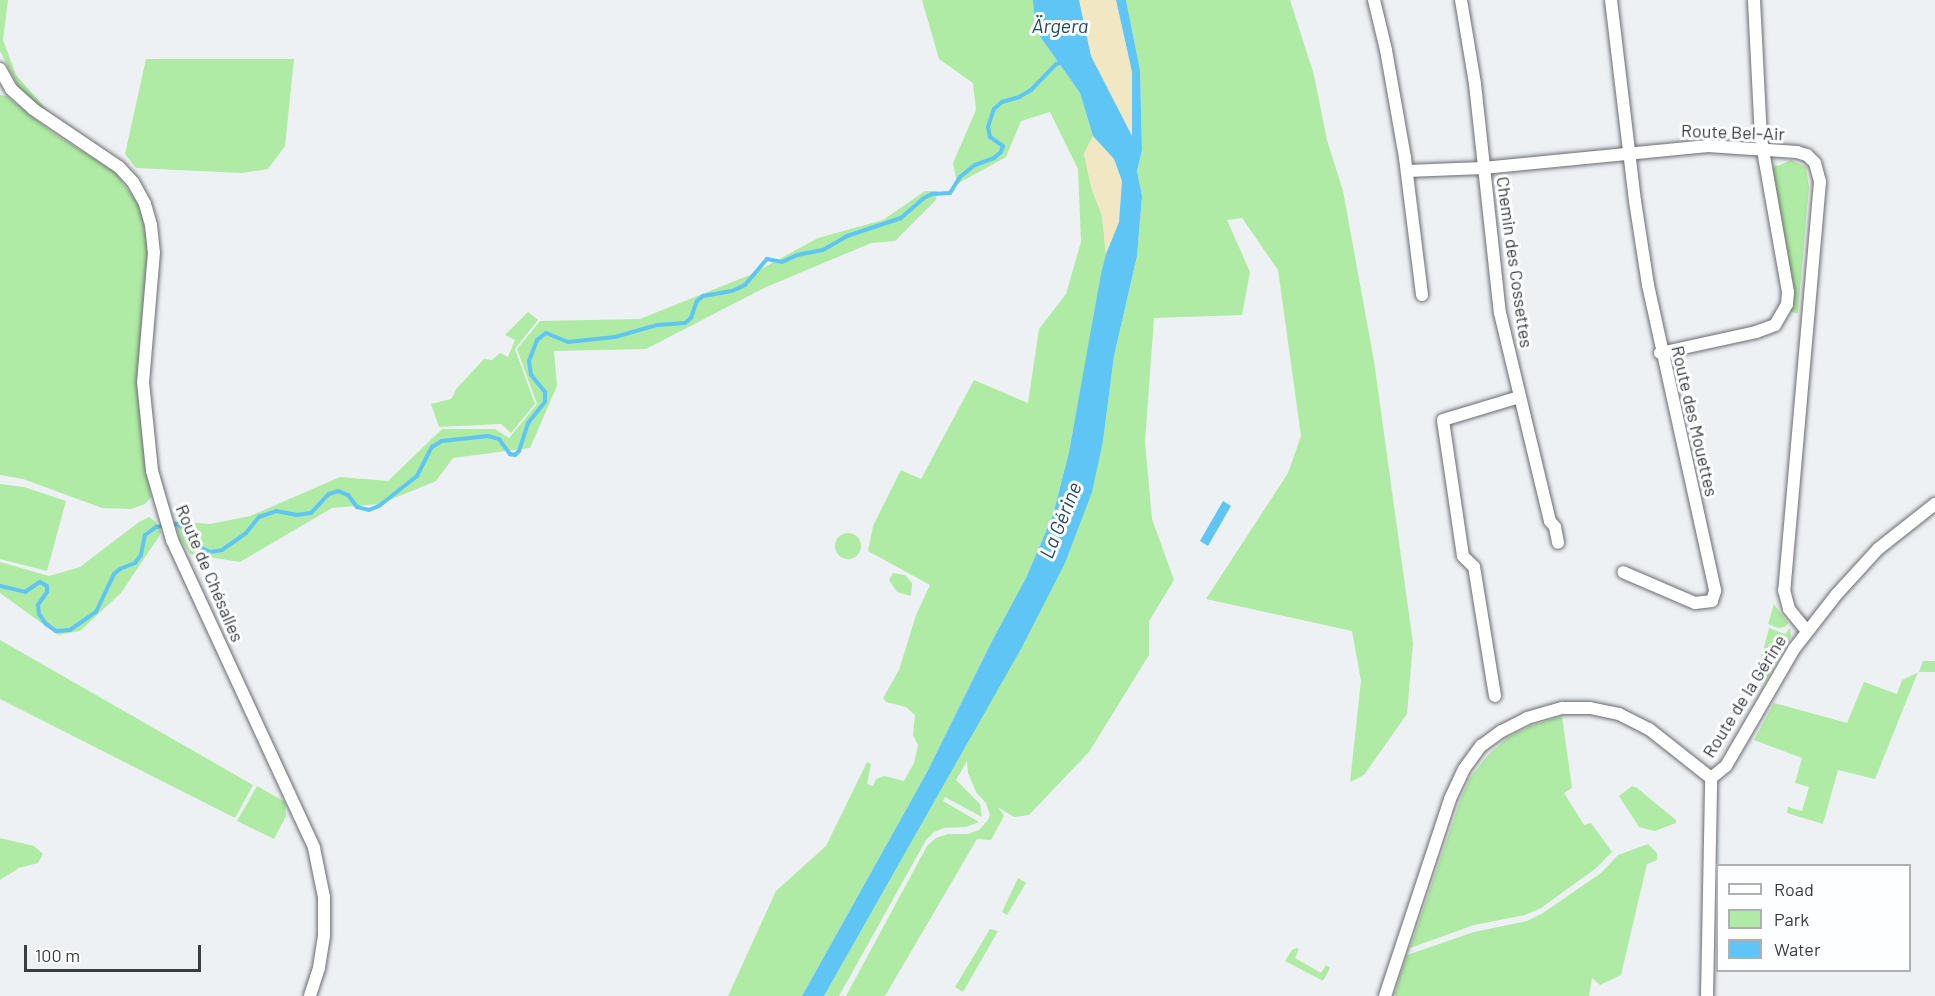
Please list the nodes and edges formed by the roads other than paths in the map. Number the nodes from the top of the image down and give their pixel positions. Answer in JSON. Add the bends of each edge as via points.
{"nodes":[{"id":1,"x":1374,"y":0,"type":"edge"},
{"id":2,"x":1461,"y":0,"type":"edge"},
{"id":3,"x":1611,"y":0,"type":"edge"},
{"id":4,"x":1754,"y":0,"type":"edge"},
{"id":5,"x":1,"y":75,"type":"edge"},
{"id":6,"x":1763,"y":150,"type":"junction"},
{"id":7,"x":1629,"y":152,"type":"junction"},
{"id":8,"x":1483,"y":168,"type":"junction"},
{"id":9,"x":1407,"y":171,"type":"junction"},
{"id":10,"x":1422,"y":295,"type":"dead end"},
{"id":11,"x":1660,"y":353,"type":"junction"},
{"id":12,"x":1519,"y":397,"type":"junction"},
{"id":13,"x":1935,"y":504,"type":"edge"},
{"id":14,"x":1558,"y":543,"type":"dead end"},
{"id":15,"x":1623,"y":572,"type":"dead end"},
{"id":16,"x":1807,"y":631,"type":"junction"},
{"id":17,"x":1495,"y":696,"type":"dead end"},
{"id":18,"x":1711,"y":778,"type":"junction"},
{"id":19,"x":310,"y":996,"type":"edge"},
{"id":20,"x":1385,"y":996,"type":"edge"},
{"id":21,"x":1707,"y":996,"type":"edge"}],
"edges":[{"from":1,"to":9,"type":"street"},
{"from":2,"to":8,"type":"street"},
{"from":3,"to":7,"type":"street","name":"Route des Mouettes"},
{"from":4,"to":6,"type":"street"},
{"from":5,"to":19,"type":"street","name":"Route de Chésalles","via":[[33,109],[119,167],[145,204],[154,252],[143,382],[152,471],[172,540],[314,848],[324,897],[324,936]]},
{"from":6,"to":7,"type":"street","name":"Route Bel-Air","via":[[1708,146]]},
{"from":6,"to":11,"type":"street","via":[[1788,292],[1785,312],[1775,325],[1756,332]]},
{"from":6,"to":16,"type":"street","name":"Route Bel-Air","via":[[1807,155],[1815,163],[1820,182],[1784,590],[1789,609]]},
{"from":7,"to":8,"type":"street","name":"Route Bel-Air"},
{"from":7,"to":11,"type":"street","name":"Route des Mouettes"},
{"from":8,"to":9,"type":"street","name":"Route Bel-Air"},
{"from":8,"to":12,"type":"street","name":"Chemin des Cossettes","via":[[1500,313]]},
{"from":9,"to":10,"type":"street"},
{"from":11,"to":15,"type":"street","name":"Route des Mouettes","via":[[1715,591],[1712,602],[1695,603]]},
{"from":12,"to":14,"type":"street","name":"Chemin des Cossettes"},
{"from":12,"to":17,"type":"street","via":[[1443,420],[1464,556],[1474,567]]},
{"from":13,"to":16,"type":"street","name":"Route de la Gérine","via":[[1878,549]]},
{"from":16,"to":18,"type":"street","name":"Route de la Gérine","via":[[1726,766]]},
{"from":18,"to":20,"type":"street","via":[[1649,729],[1619,714],[1563,708],[1527,718],[1502,731],[1481,746],[1464,769],[1450,799]]},
{"from":18,"to":21,"type":"street","name":"Route de la Gérine"}]}
